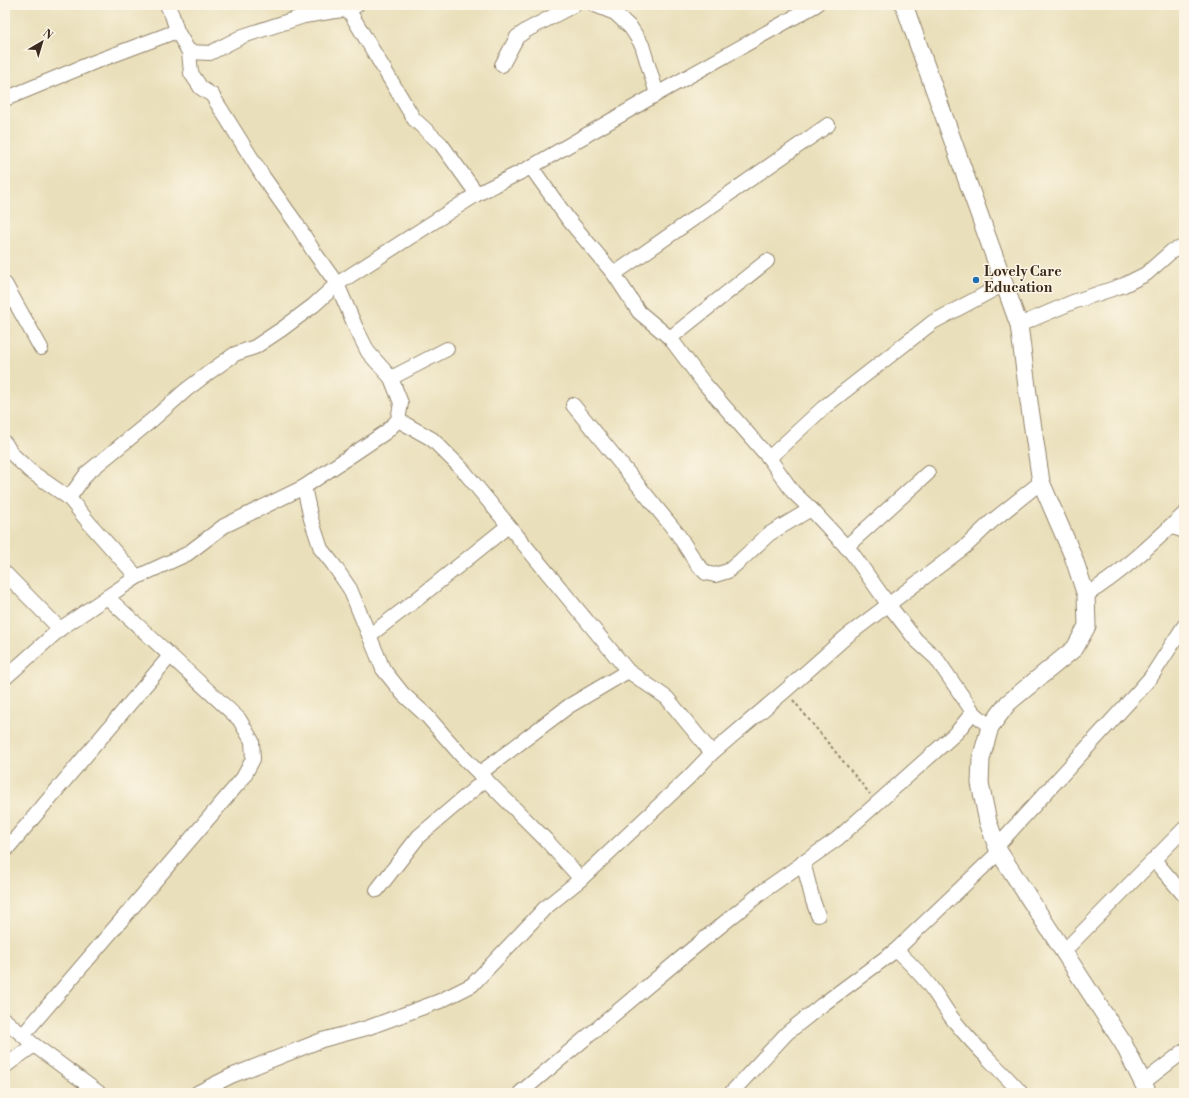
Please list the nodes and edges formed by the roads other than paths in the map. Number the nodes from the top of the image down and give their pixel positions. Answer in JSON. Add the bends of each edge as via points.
{"nodes":[{"id":1,"x":167,"y":5,"type":"edge"},
{"id":2,"x":574,"y":5,"type":"edge"},
{"id":3,"x":595,"y":5,"type":"edge"},
{"id":4,"x":816,"y":5,"type":"edge"},
{"id":5,"x":904,"y":5,"type":"edge"},
{"id":6,"x":352,"y":7,"type":"edge"},
{"id":7,"x":178,"y":31,"type":"junction"},
{"id":8,"x":189,"y":52,"type":"junction"},
{"id":9,"x":502,"y":65,"type":"dead end"},
{"id":10,"x":657,"y":94,"type":"junction"},
{"id":11,"x":5,"y":99,"type":"edge"},
{"id":12,"x":828,"y":125,"type":"dead end"},
{"id":13,"x":531,"y":167,"type":"junction"},
{"id":14,"x":477,"y":194,"type":"junction"},
{"id":15,"x":1184,"y":247,"type":"edge"},
{"id":16,"x":767,"y":261,"type":"dead end"},
{"id":17,"x":614,"y":274,"type":"junction"},
{"id":18,"x":5,"y":284,"type":"edge"},
{"id":19,"x":337,"y":284,"type":"junction"},
{"id":20,"x":1004,"y":284,"type":"junction"},
{"id":21,"x":1019,"y":325,"type":"junction"},
{"id":22,"x":670,"y":338,"type":"junction"},
{"id":23,"x":41,"y":348,"type":"dead end"},
{"id":24,"x":446,"y":349,"type":"dead end"},
{"id":25,"x":391,"y":378,"type":"junction"},
{"id":26,"x":573,"y":405,"type":"dead end"},
{"id":27,"x":398,"y":420,"type":"junction"},
{"id":28,"x":5,"y":443,"type":"edge"},
{"id":29,"x":769,"y":458,"type":"junction"},
{"id":30,"x":928,"y":473,"type":"dead end"},
{"id":31,"x":1041,"y":482,"type":"junction"},
{"id":32,"x":304,"y":486,"type":"junction"},
{"id":33,"x":69,"y":498,"type":"junction"},
{"id":34,"x":811,"y":509,"type":"junction"},
{"id":35,"x":1184,"y":514,"type":"edge"},
{"id":36,"x":508,"y":526,"type":"junction"},
{"id":37,"x":1170,"y":526,"type":"junction"},
{"id":38,"x":1184,"y":531,"type":"edge"},
{"id":39,"x":846,"y":547,"type":"junction"},
{"id":40,"x":5,"y":573,"type":"edge"},
{"id":41,"x":137,"y":577,"type":"junction"},
{"id":42,"x":1086,"y":595,"type":"junction"},
{"id":43,"x":107,"y":597,"type":"junction"},
{"id":44,"x":888,"y":604,"type":"junction"},
{"id":45,"x":1184,"y":626,"type":"edge"},
{"id":46,"x":60,"y":630,"type":"junction"},
{"id":47,"x":370,"y":635,"type":"junction"},
{"id":48,"x":170,"y":656,"type":"junction"},
{"id":49,"x":628,"y":671,"type":"junction"},
{"id":50,"x":5,"y":678,"type":"edge"},
{"id":51,"x":973,"y":712,"type":"junction"},
{"id":52,"x":990,"y":727,"type":"junction"},
{"id":53,"x":712,"y":753,"type":"junction"},
{"id":54,"x":483,"y":776,"type":"junction"},
{"id":55,"x":1184,"y":829,"type":"edge"},
{"id":56,"x":6,"y":849,"type":"edge"},
{"id":57,"x":998,"y":849,"type":"junction"},
{"id":58,"x":1154,"y":860,"type":"junction"},
{"id":59,"x":803,"y":862,"type":"junction"},
{"id":60,"x":582,"y":879,"type":"junction"},
{"id":61,"x":377,"y":890,"type":"dead end"},
{"id":62,"x":1184,"y":895,"type":"edge"},
{"id":63,"x":818,"y":915,"type":"dead end"},
{"id":64,"x":896,"y":950,"type":"junction"},
{"id":65,"x":1064,"y":951,"type":"junction"},
{"id":66,"x":5,"y":1020,"type":"edge"},
{"id":67,"x":23,"y":1035,"type":"junction"},
{"id":68,"x":34,"y":1045,"type":"junction"},
{"id":69,"x":1184,"y":1051,"type":"edge"},
{"id":70,"x":5,"y":1066,"type":"edge"},
{"id":71,"x":1146,"y":1087,"type":"edge"},
{"id":72,"x":99,"y":1093,"type":"edge"},
{"id":73,"x":197,"y":1093,"type":"edge"},
{"id":74,"x":520,"y":1093,"type":"edge"},
{"id":75,"x":731,"y":1093,"type":"edge"},
{"id":76,"x":1021,"y":1093,"type":"edge"}],
"edges":[{"from":1,"to":7,"type":"street"},
{"from":2,"to":9,"type":"street","via":[[518,37]]},
{"from":3,"to":10,"type":"street","via":[[615,13],[642,45]]},
{"from":4,"to":10,"type":"street"},
{"from":5,"to":20,"type":"street"},
{"from":6,"to":8,"type":"street","via":[[304,16],[243,36],[210,53]]},
{"from":6,"to":14,"type":"street","via":[[414,119],[441,144]]},
{"from":7,"to":8,"type":"street"},
{"from":7,"to":11,"type":"street"},
{"from":8,"to":19,"type":"street","via":[[191,73],[201,88],[212,95],[264,178]]},
{"from":10,"to":13,"type":"street"},
{"from":12,"to":17,"type":"street"},
{"from":13,"to":14,"type":"street"},
{"from":13,"to":17,"type":"street","via":[[568,219]]},
{"from":14,"to":19,"type":"street"},
{"from":15,"to":21,"type":"street","via":[[1172,252],[1146,274],[1124,285],[1096,293]]},
{"from":16,"to":22,"type":"street"},
{"from":17,"to":22,"type":"street","via":[[639,312]]},
{"from":18,"to":23,"type":"street"},
{"from":19,"to":25,"type":"street","via":[[368,352]]},
{"from":19,"to":33,"type":"street","via":[[282,329],[255,347],[236,354],[186,390],[87,473]]},
{"from":20,"to":21,"type":"street"},
{"from":20,"to":29,"type":"street","via":[[933,322],[823,408]]},
{"from":21,"to":31,"type":"street"},
{"from":22,"to":29,"type":"street"},
{"from":24,"to":25,"type":"street"},
{"from":25,"to":27,"type":"street","via":[[401,403]]},
{"from":26,"to":34,"type":"street","via":[[677,533],[697,564],[706,572],[716,575],[728,571],[769,534]]},
{"from":27,"to":32,"type":"street","via":[[386,432]]},
{"from":27,"to":36,"type":"street","via":[[432,440],[463,470]]},
{"from":28,"to":33,"type":"street","via":[[12,454],[30,471]]},
{"from":29,"to":34,"type":"street","via":[[793,492]]},
{"from":30,"to":39,"type":"street"},
{"from":31,"to":42,"type":"street","via":[[1073,556]]},
{"from":31,"to":44,"type":"street","via":[[967,545]]},
{"from":32,"to":41,"type":"street","via":[[224,526],[187,554]]},
{"from":32,"to":47,"type":"street","via":[[321,549],[350,589]]},
{"from":33,"to":41,"type":"street"},
{"from":34,"to":39,"type":"street"},
{"from":35,"to":37,"type":"street"},
{"from":36,"to":47,"type":"street"},
{"from":36,"to":49,"type":"street"},
{"from":37,"to":38,"type":"street"},
{"from":37,"to":42,"type":"street","via":[[1135,559],[1103,585]]},
{"from":39,"to":44,"type":"street"},
{"from":40,"to":46,"type":"street"},
{"from":41,"to":43,"type":"street"},
{"from":42,"to":52,"type":"street","via":[[1087,626],[1075,648],[1008,703]]},
{"from":43,"to":46,"type":"street"},
{"from":43,"to":48,"type":"street"},
{"from":44,"to":51,"type":"street","via":[[916,640],[936,658]]},
{"from":44,"to":53,"type":"street","via":[[847,636]]},
{"from":45,"to":57,"type":"street","via":[[1151,677]]},
{"from":46,"to":50,"type":"street"},
{"from":47,"to":54,"type":"street","via":[[382,669]]},
{"from":48,"to":56,"type":"street"},
{"from":48,"to":67,"type":"street","via":[[239,719],[252,741],[253,759],[243,778]]},
{"from":49,"to":53,"type":"street","via":[[667,698]]},
{"from":49,"to":54,"type":"street","via":[[569,706]]},
{"from":51,"to":52,"type":"street"},
{"from":51,"to":59,"type":"street","via":[[957,732],[837,839]]},
{"from":52,"to":57,"type":"street","via":[[981,759],[980,783],[988,822]]},
{"from":53,"to":60,"type":"street"},
{"from":54,"to":60,"type":"street"},
{"from":54,"to":61,"type":"street","via":[[419,836]]},
{"from":55,"to":58,"type":"street"},
{"from":57,"to":64,"type":"street"},
{"from":57,"to":65,"type":"street"},
{"from":58,"to":62,"type":"street"},
{"from":58,"to":65,"type":"street"},
{"from":59,"to":63,"type":"street"},
{"from":59,"to":74,"type":"street","via":[[692,949]]},
{"from":60,"to":73,"type":"street","via":[[545,908],[472,985],[440,1001],[368,1028],[322,1040],[231,1076]]},
{"from":64,"to":75,"type":"street","via":[[787,1033]]},
{"from":64,"to":76,"type":"street","via":[[919,972],[954,1022]]},
{"from":65,"to":71,"type":"street","via":[[1123,1043]]},
{"from":66,"to":67,"type":"street"},
{"from":67,"to":68,"type":"street"},
{"from":68,"to":70,"type":"street"},
{"from":68,"to":72,"type":"street"},
{"from":69,"to":71,"type":"street"}]}
